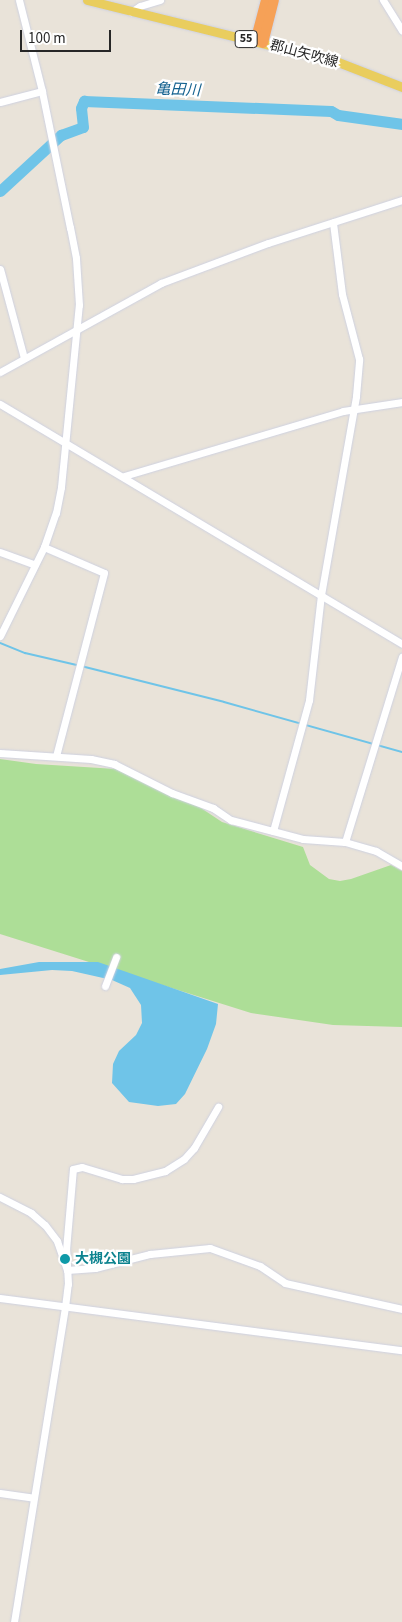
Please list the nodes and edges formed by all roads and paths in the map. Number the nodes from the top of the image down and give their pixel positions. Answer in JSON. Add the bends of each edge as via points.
{"nodes":[{"id":1,"x":19,"y":0,"type":"edge"},
{"id":2,"x":86,"y":0,"type":"edge"},
{"id":3,"x":160,"y":0,"type":"edge"},
{"id":4,"x":266,"y":0,"type":"edge"},
{"id":5,"x":274,"y":0,"type":"edge"},
{"id":6,"x":383,"y":0,"type":"edge"},
{"id":7,"x":131,"y":12,"type":"junction"},
{"id":8,"x":402,"y":30,"type":"edge"},
{"id":9,"x":259,"y":43,"type":"junction"},
{"id":10,"x":402,"y":87,"type":"edge"},
{"id":11,"x":42,"y":91,"type":"junction"},
{"id":12,"x":0,"y":102,"type":"edge"},
{"id":13,"x":402,"y":200,"type":"edge"},
{"id":14,"x":333,"y":223,"type":"junction"},
{"id":15,"x":0,"y":269,"type":"edge"},
{"id":16,"x":77,"y":329,"type":"junction"},
{"id":17,"x":24,"y":358,"type":"junction"},
{"id":18,"x":0,"y":372,"type":"edge"},
{"id":19,"x":402,"y":402,"type":"edge"},
{"id":20,"x":0,"y":404,"type":"edge"},
{"id":21,"x":354,"y":410,"type":"junction"},
{"id":22,"x":65,"y":444,"type":"junction"},
{"id":23,"x":124,"y":476,"type":"junction"},
{"id":24,"x":44,"y":547,"type":"junction"},
{"id":25,"x":0,"y":552,"type":"edge"},
{"id":26,"x":35,"y":565,"type":"junction"},
{"id":27,"x":321,"y":595,"type":"junction"},
{"id":28,"x":0,"y":636,"type":"edge"},
{"id":29,"x":402,"y":644,"type":"edge"},
{"id":30,"x":402,"y":657,"type":"edge"},
{"id":31,"x":0,"y":753,"type":"edge"},
{"id":32,"x":56,"y":756,"type":"junction"},
{"id":33,"x":273,"y":831,"type":"junction"},
{"id":34,"x":345,"y":842,"type":"junction"},
{"id":35,"x":402,"y":866,"type":"edge"},
{"id":36,"x":116,"y":957,"type":"dead end"},
{"id":37,"x":105,"y":986,"type":"dead end"},
{"id":38,"x":218,"y":1107,"type":"dead end"},
{"id":39,"x":0,"y":1196,"type":"edge"},
{"id":40,"x":68,"y":1270,"type":"junction"},
{"id":41,"x":0,"y":1298,"type":"edge"},
{"id":42,"x":65,"y":1307,"type":"junction"},
{"id":43,"x":402,"y":1309,"type":"edge"},
{"id":44,"x":402,"y":1350,"type":"edge"},
{"id":45,"x":0,"y":1493,"type":"edge"},
{"id":46,"x":34,"y":1498,"type":"junction"},
{"id":47,"x":14,"y":1622,"type":"edge"}],
"edges":[{"from":1,"to":11,"type":"street"},
{"from":2,"to":7,"type":"main road","name":"郡山矢吹線","number":"55"},
{"from":3,"to":7,"type":"street"},
{"from":4,"to":9,"type":"highway"},
{"from":5,"to":9,"type":"highway"},
{"from":6,"to":8,"type":"street"},
{"from":7,"to":9,"type":"main road","name":"郡山矢吹線","number":"55"},
{"from":9,"to":10,"type":"main road","name":"郡山矢吹線","number":"55","via":[[338,62]]},
{"from":11,"to":12,"type":"street"},
{"from":11,"to":16,"type":"street","via":[[76,258]]},
{"from":13,"to":14,"type":"street"},
{"from":14,"to":16,"type":"street","via":[[160,283]]},
{"from":14,"to":21,"type":"street","via":[[342,294],[359,359]]},
{"from":15,"to":17,"type":"street"},
{"from":16,"to":17,"type":"street"},
{"from":16,"to":22,"type":"street"},
{"from":17,"to":18,"type":"street"},
{"from":19,"to":21,"type":"street"},
{"from":20,"to":22,"type":"street"},
{"from":21,"to":23,"type":"street"},
{"from":21,"to":27,"type":"street"},
{"from":22,"to":23,"type":"street"},
{"from":22,"to":24,"type":"street","via":[[56,513]]},
{"from":23,"to":27,"type":"street"},
{"from":24,"to":26,"type":"street"},
{"from":24,"to":32,"type":"street","via":[[104,573]]},
{"from":25,"to":26,"type":"street"},
{"from":26,"to":28,"type":"street"},
{"from":27,"to":29,"type":"street"},
{"from":27,"to":33,"type":"street","via":[[306,714]]},
{"from":30,"to":34,"type":"street"},
{"from":31,"to":32,"type":"street"},
{"from":32,"to":33,"type":"street","via":[[114,764],[172,793],[213,808],[231,820]]},
{"from":33,"to":34,"type":"street","via":[[303,839]]},
{"from":34,"to":35,"type":"street","via":[[376,851]]},
{"from":36,"to":37,"type":"street"},
{"from":38,"to":40,"type":"street","via":[[194,1148],[164,1171],[122,1179],[82,1167],[73,1170],[66,1250]]},
{"from":39,"to":40,"type":"street","via":[[46,1225]]},
{"from":40,"to":42,"type":"street"},
{"from":40,"to":43,"type":"street","via":[[95,1268],[150,1254],[210,1248],[260,1266],[285,1284]]},
{"from":41,"to":42,"type":"street"},
{"from":42,"to":44,"type":"street"},
{"from":42,"to":46,"type":"street"},
{"from":45,"to":46,"type":"street"},
{"from":46,"to":47,"type":"street"}]}
